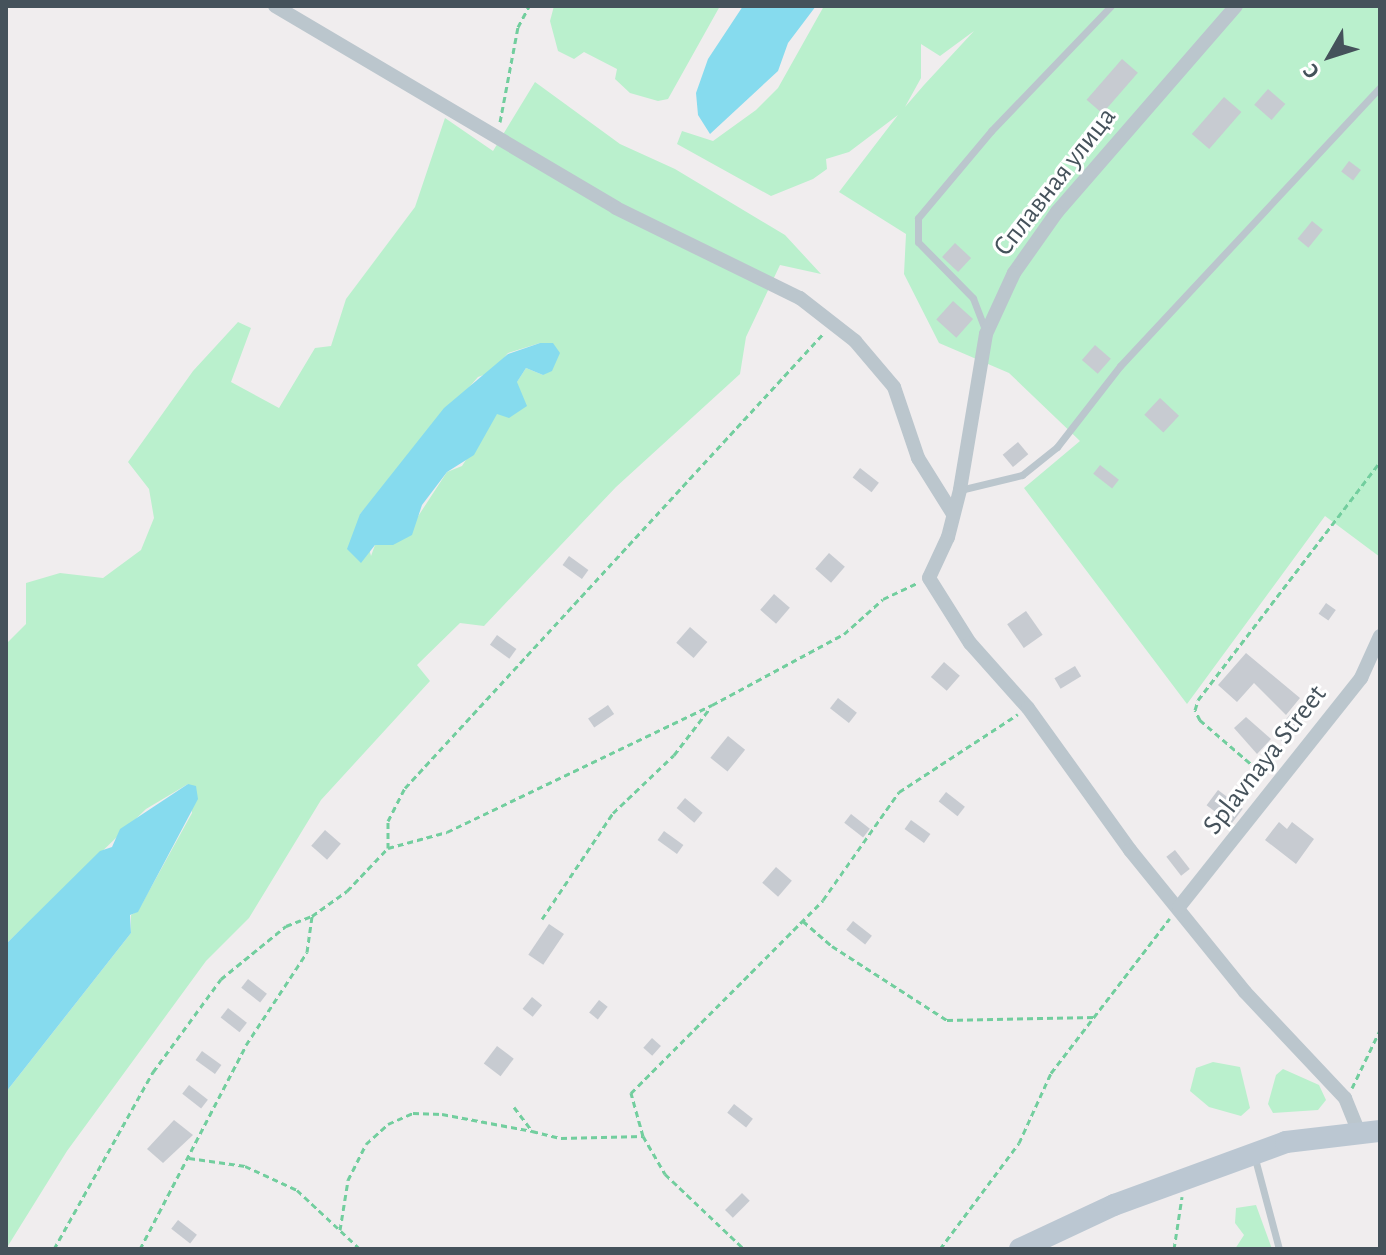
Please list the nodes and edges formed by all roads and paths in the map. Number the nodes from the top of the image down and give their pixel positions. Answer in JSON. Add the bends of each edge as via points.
{"nodes":[{"id":1,"x":275,"y":6,"type":"edge"},
{"id":2,"x":529,"y":6,"type":"edge"},
{"id":3,"x":1111,"y":6,"type":"edge"},
{"id":4,"x":1236,"y":6,"type":"edge"},
{"id":5,"x":1380,"y":87,"type":"edge"},
{"id":6,"x":497,"y":137,"type":"junction"},
{"id":7,"x":833,"y":323,"type":"junction"},
{"id":8,"x":986,"y":334,"type":"junction"},
{"id":9,"x":1380,"y":462,"type":"edge"},
{"id":10,"x":960,"y":490,"type":"junction"},
{"id":11,"x":953,"y":514,"type":"junction"},
{"id":12,"x":929,"y":578,"type":"junction"},
{"id":13,"x":1380,"y":636,"type":"edge"},
{"id":14,"x":712,"y":705,"type":"junction"},
{"id":15,"x":1028,"y":708,"type":"junction"},
{"id":16,"x":1277,"y":786,"type":"junction"},
{"id":17,"x":388,"y":848,"type":"junction"},
{"id":18,"x":1179,"y":907,"type":"junction"},
{"id":19,"x":312,"y":916,"type":"junction"},
{"id":20,"x":542,"y":919,"type":"dead end"},
{"id":21,"x":803,"y":921,"type":"junction"},
{"id":22,"x":1095,"y":1017,"type":"junction"},
{"id":23,"x":1380,"y":1030,"type":"edge"},
{"id":24,"x":1345,"y":1098,"type":"junction"},
{"id":25,"x":514,"y":1107,"type":"dead end"},
{"id":26,"x":532,"y":1131,"type":"junction"},
{"id":27,"x":1370,"y":1132,"type":"edge"},
{"id":28,"x":643,"y":1136,"type":"junction"},
{"id":29,"x":1253,"y":1153,"type":"junction"},
{"id":30,"x":189,"y":1158,"type":"junction"},
{"id":31,"x":1185,"y":1177,"type":"junction"},
{"id":32,"x":340,"y":1230,"type":"junction"},
{"id":33,"x":54,"y":1249,"type":"edge"},
{"id":34,"x":140,"y":1249,"type":"edge"},
{"id":35,"x":360,"y":1249,"type":"edge"},
{"id":36,"x":744,"y":1249,"type":"edge"},
{"id":37,"x":940,"y":1249,"type":"edge"},
{"id":38,"x":1020,"y":1249,"type":"edge"},
{"id":39,"x":1174,"y":1249,"type":"edge"},
{"id":40,"x":1279,"y":1249,"type":"edge"}],
"edges":[{"from":1,"to":6,"type":"street"},
{"from":2,"to":6,"type":"path","via":[[518,27]]},
{"from":3,"to":8,"type":"lane","via":[[991,131],[918,218],[918,242],[973,298]]},
{"from":4,"to":8,"type":"street","name":"Сплавная улица","via":[[1057,212],[1014,273]]},
{"from":5,"to":10,"type":"lane","via":[[1120,366],[1057,447],[1022,475]]},
{"from":6,"to":7,"type":"street","via":[[616,208],[770,281]]},
{"from":7,"to":11,"type":"street","via":[[894,387],[918,458]]},
{"from":7,"to":17,"type":"path","via":[[405,788],[388,821]]},
{"from":8,"to":10,"type":"street","name":"Сплавная улица"},
{"from":9,"to":16,"type":"path","via":[[1195,710],[1211,731]]},
{"from":10,"to":11,"type":"street","name":"Сплавная улица"},
{"from":11,"to":12,"type":"street","name":"Сплавная улица"},
{"from":12,"to":14,"type":"path","via":[[883,599],[844,634]]},
{"from":12,"to":15,"type":"street","via":[[970,643]]},
{"from":13,"to":16,"type":"street","name":"Splavnaya Street","via":[[1361,678]]},
{"from":14,"to":17,"type":"path","via":[[447,832]]},
{"from":14,"to":20,"type":"path","via":[[674,755],[613,813]]},
{"from":15,"to":18,"type":"street","via":[[1130,850]]},
{"from":15,"to":21,"type":"path","via":[[899,792]]},
{"from":16,"to":18,"type":"street","name":"Splavnaya Street"},
{"from":17,"to":19,"type":"path","via":[[347,891]]},
{"from":18,"to":22,"type":"path"},
{"from":18,"to":24,"type":"street","via":[[1245,992]]},
{"from":19,"to":30,"type":"path","via":[[307,952],[246,1045]]},
{"from":19,"to":33,"type":"path","via":[[286,926],[221,979],[153,1072]]},
{"from":21,"to":22,"type":"path","via":[[857,963],[947,1020]]},
{"from":21,"to":28,"type":"path","via":[[631,1093]]},
{"from":22,"to":37,"type":"path","via":[[1051,1073],[1019,1143]]},
{"from":23,"to":24,"type":"path","via":[[1366,1067]]},
{"from":24,"to":27,"type":"street"},
{"from":25,"to":26,"type":"path"},
{"from":26,"to":28,"type":"path","via":[[561,1138]]},
{"from":26,"to":32,"type":"path","via":[[442,1114],[413,1113],[388,1124],[366,1144],[348,1180]]},
{"from":27,"to":29,"type":"street","via":[[1286,1142]]},
{"from":28,"to":36,"type":"path","via":[[665,1174]]},
{"from":29,"to":31,"type":"street"},
{"from":29,"to":40,"type":"lane"},
{"from":30,"to":32,"type":"path","via":[[245,1166],[297,1190]]},
{"from":30,"to":34,"type":"path"},
{"from":31,"to":38,"type":"street"},
{"from":31,"to":39,"type":"path"},
{"from":32,"to":35,"type":"path"}]}
